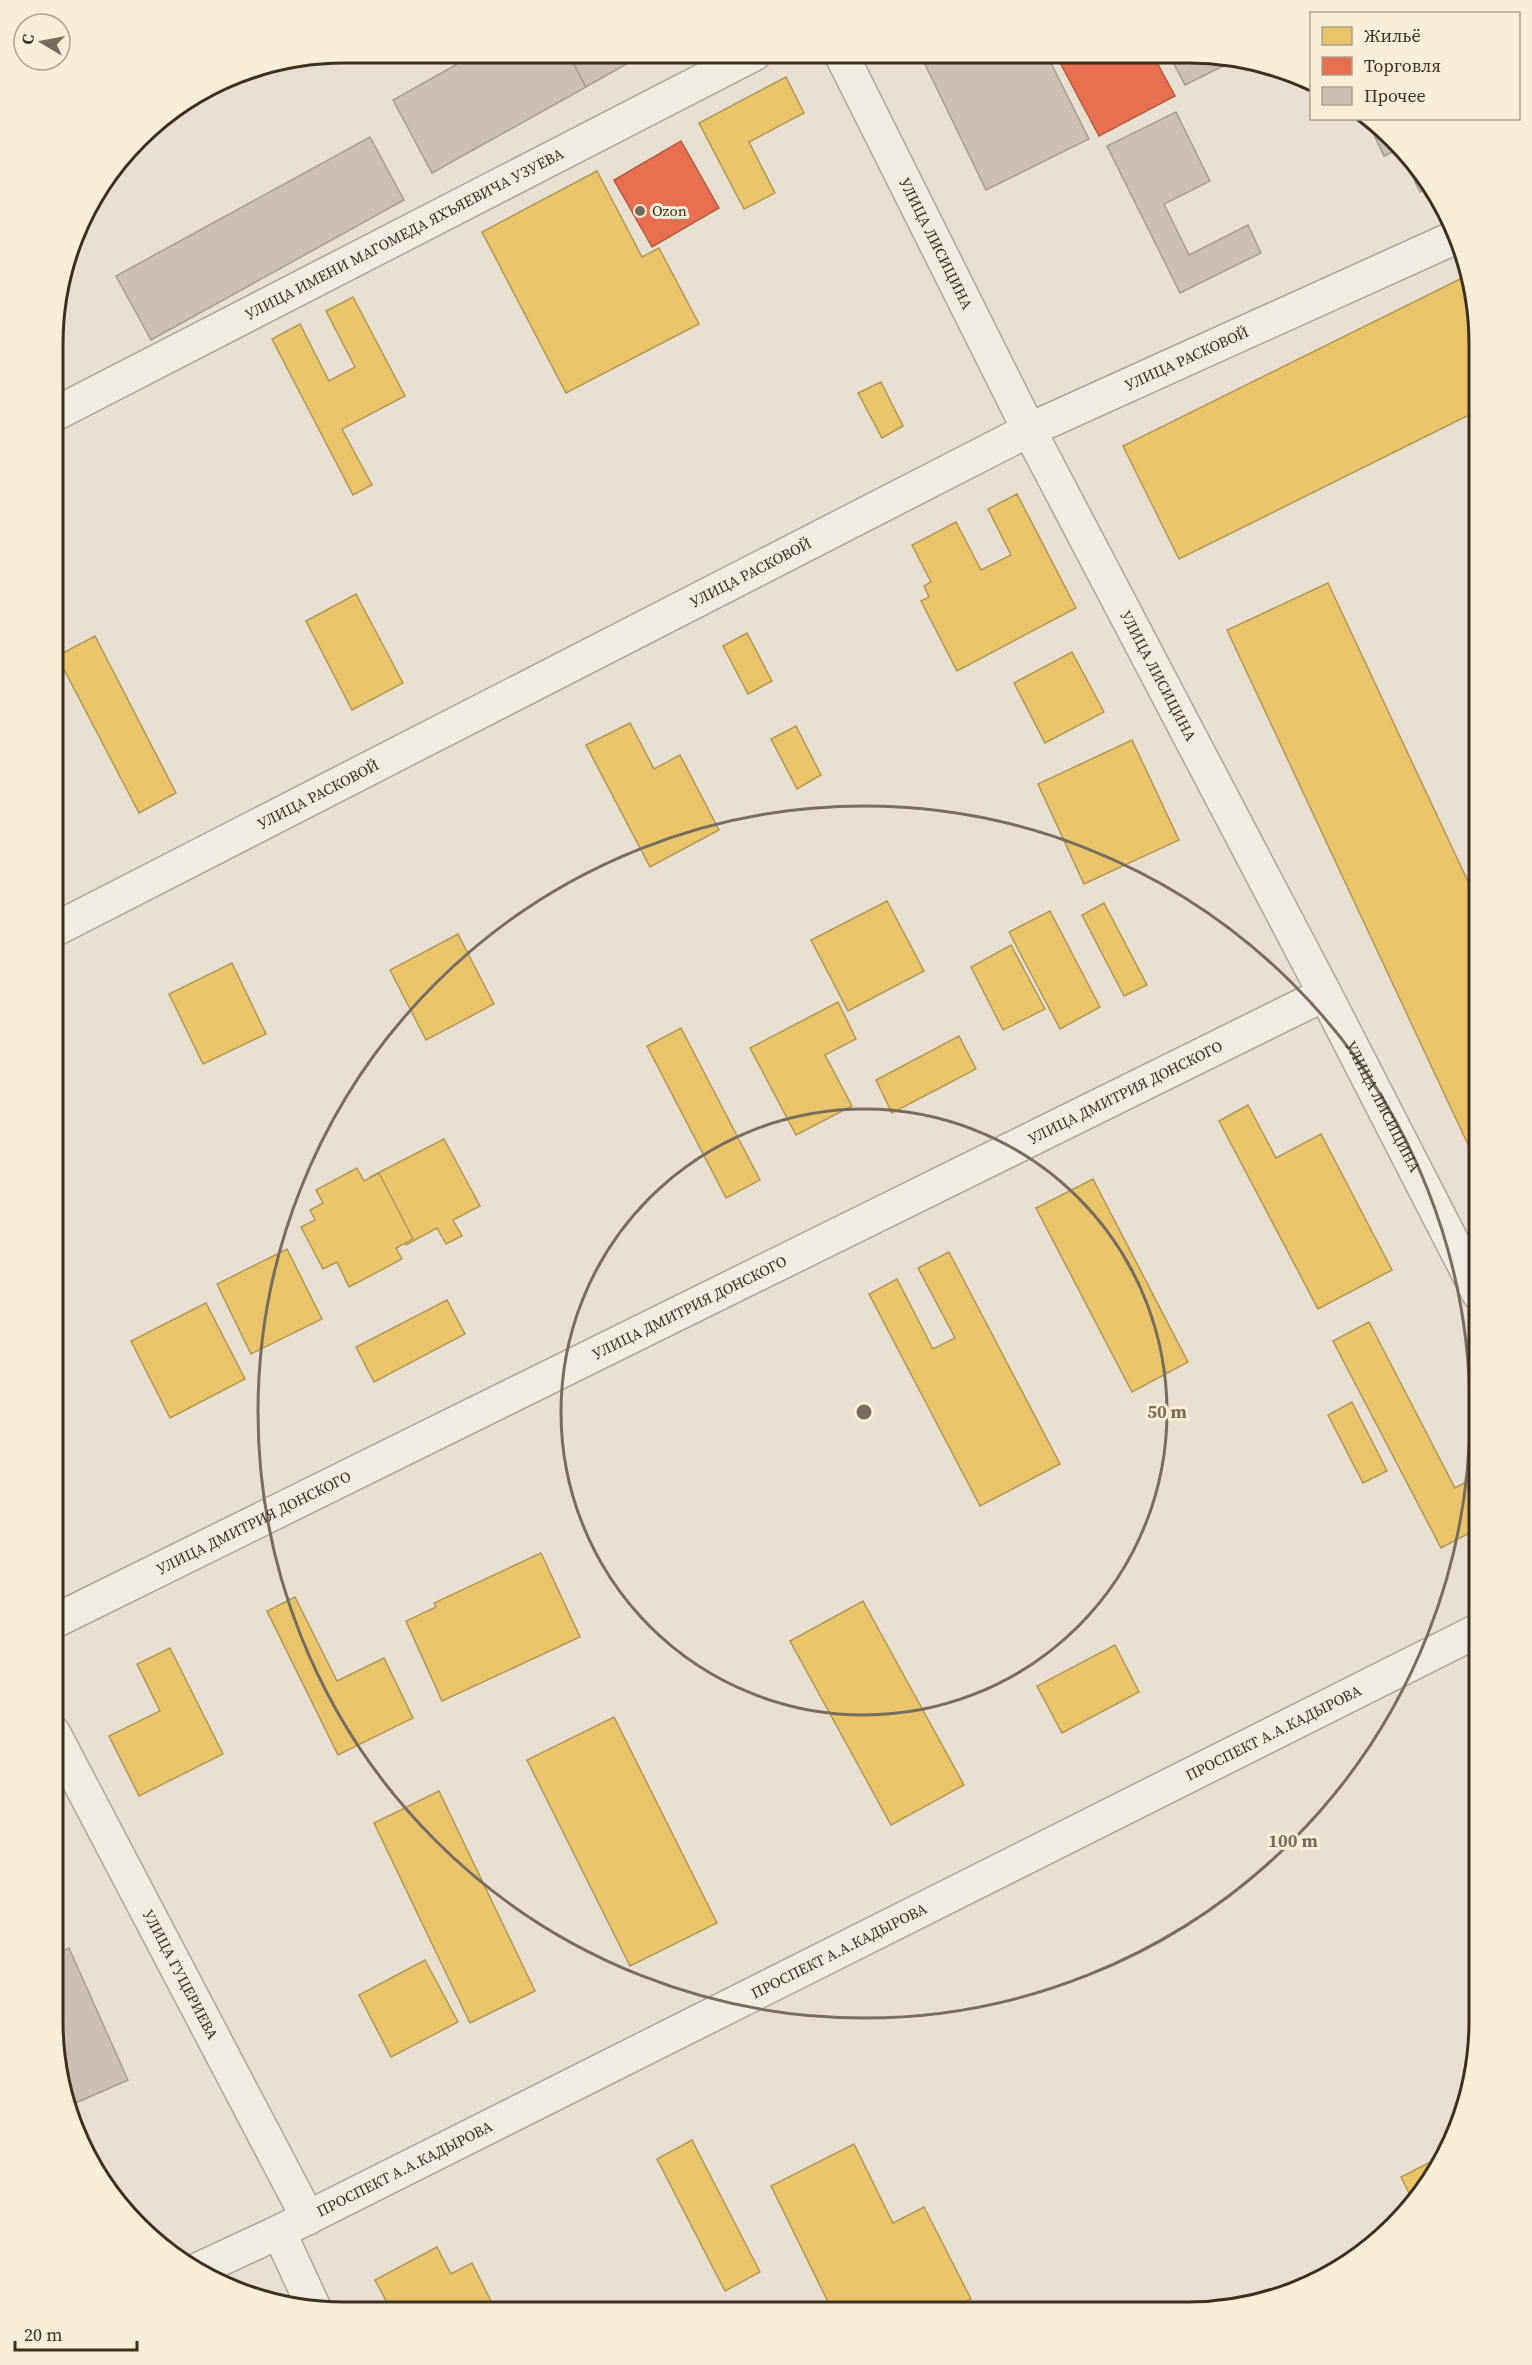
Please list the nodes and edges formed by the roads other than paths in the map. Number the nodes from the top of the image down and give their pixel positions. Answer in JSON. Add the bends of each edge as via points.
{"nodes":[{"id":1,"x":737,"y":63,"type":"edge"},
{"id":2,"x":846,"y":63,"type":"edge"},
{"id":3,"x":1449,"y":240,"type":"edge"},
{"id":4,"x":63,"y":410,"type":"edge"},
{"id":5,"x":1029,"y":430,"type":"junction"},
{"id":6,"x":63,"y":925,"type":"edge"},
{"id":7,"x":1325,"y":994,"type":"junction"},
{"id":8,"x":1469,"y":1275,"type":"edge"},
{"id":9,"x":63,"y":1617,"type":"edge"},
{"id":10,"x":1469,"y":1635,"type":"edge"},
{"id":11,"x":63,"y":1752,"type":"edge"},
{"id":12,"x":293,"y":2225,"type":"junction"},
{"id":13,"x":207,"y":2265,"type":"edge"},
{"id":14,"x":312,"y":2300,"type":"edge"}],
"edges":[{"from":1,"to":4,"type":"street","name":"УЛИЦА ИМЕНИ МАГОМЕДА ЯХЪЯЕВИЧА УЗУЕВА"},
{"from":2,"to":5,"type":"street","name":"УЛИЦА ЛИСИЦИНА"},
{"from":3,"to":5,"type":"street","name":"УЛИЦА РАСКОВОЙ"},
{"from":5,"to":6,"type":"street","name":"УЛИЦА РАСКОВОЙ"},
{"from":5,"to":7,"type":"street","name":"УЛИЦА ЛИСИЦИНА"},
{"from":7,"to":8,"type":"street","name":"УЛИЦА ЛИСИЦИНА"},
{"from":7,"to":9,"type":"street","name":"УЛИЦА ДМИТРИЯ ДОНСКОГО"},
{"from":10,"to":12,"type":"street","name":"ПРОСПЕКТ А.А.КАДЫРОВА"},
{"from":11,"to":12,"type":"street","name":"УЛИЦА ГУЦЕРИЕВА"},
{"from":12,"to":13,"type":"street","name":"ПРОСПЕКТ А.А.КАДЫРОВА"},
{"from":12,"to":14,"type":"street","name":"УЛИЦА ГУЦЕРИЕВА"}]}
